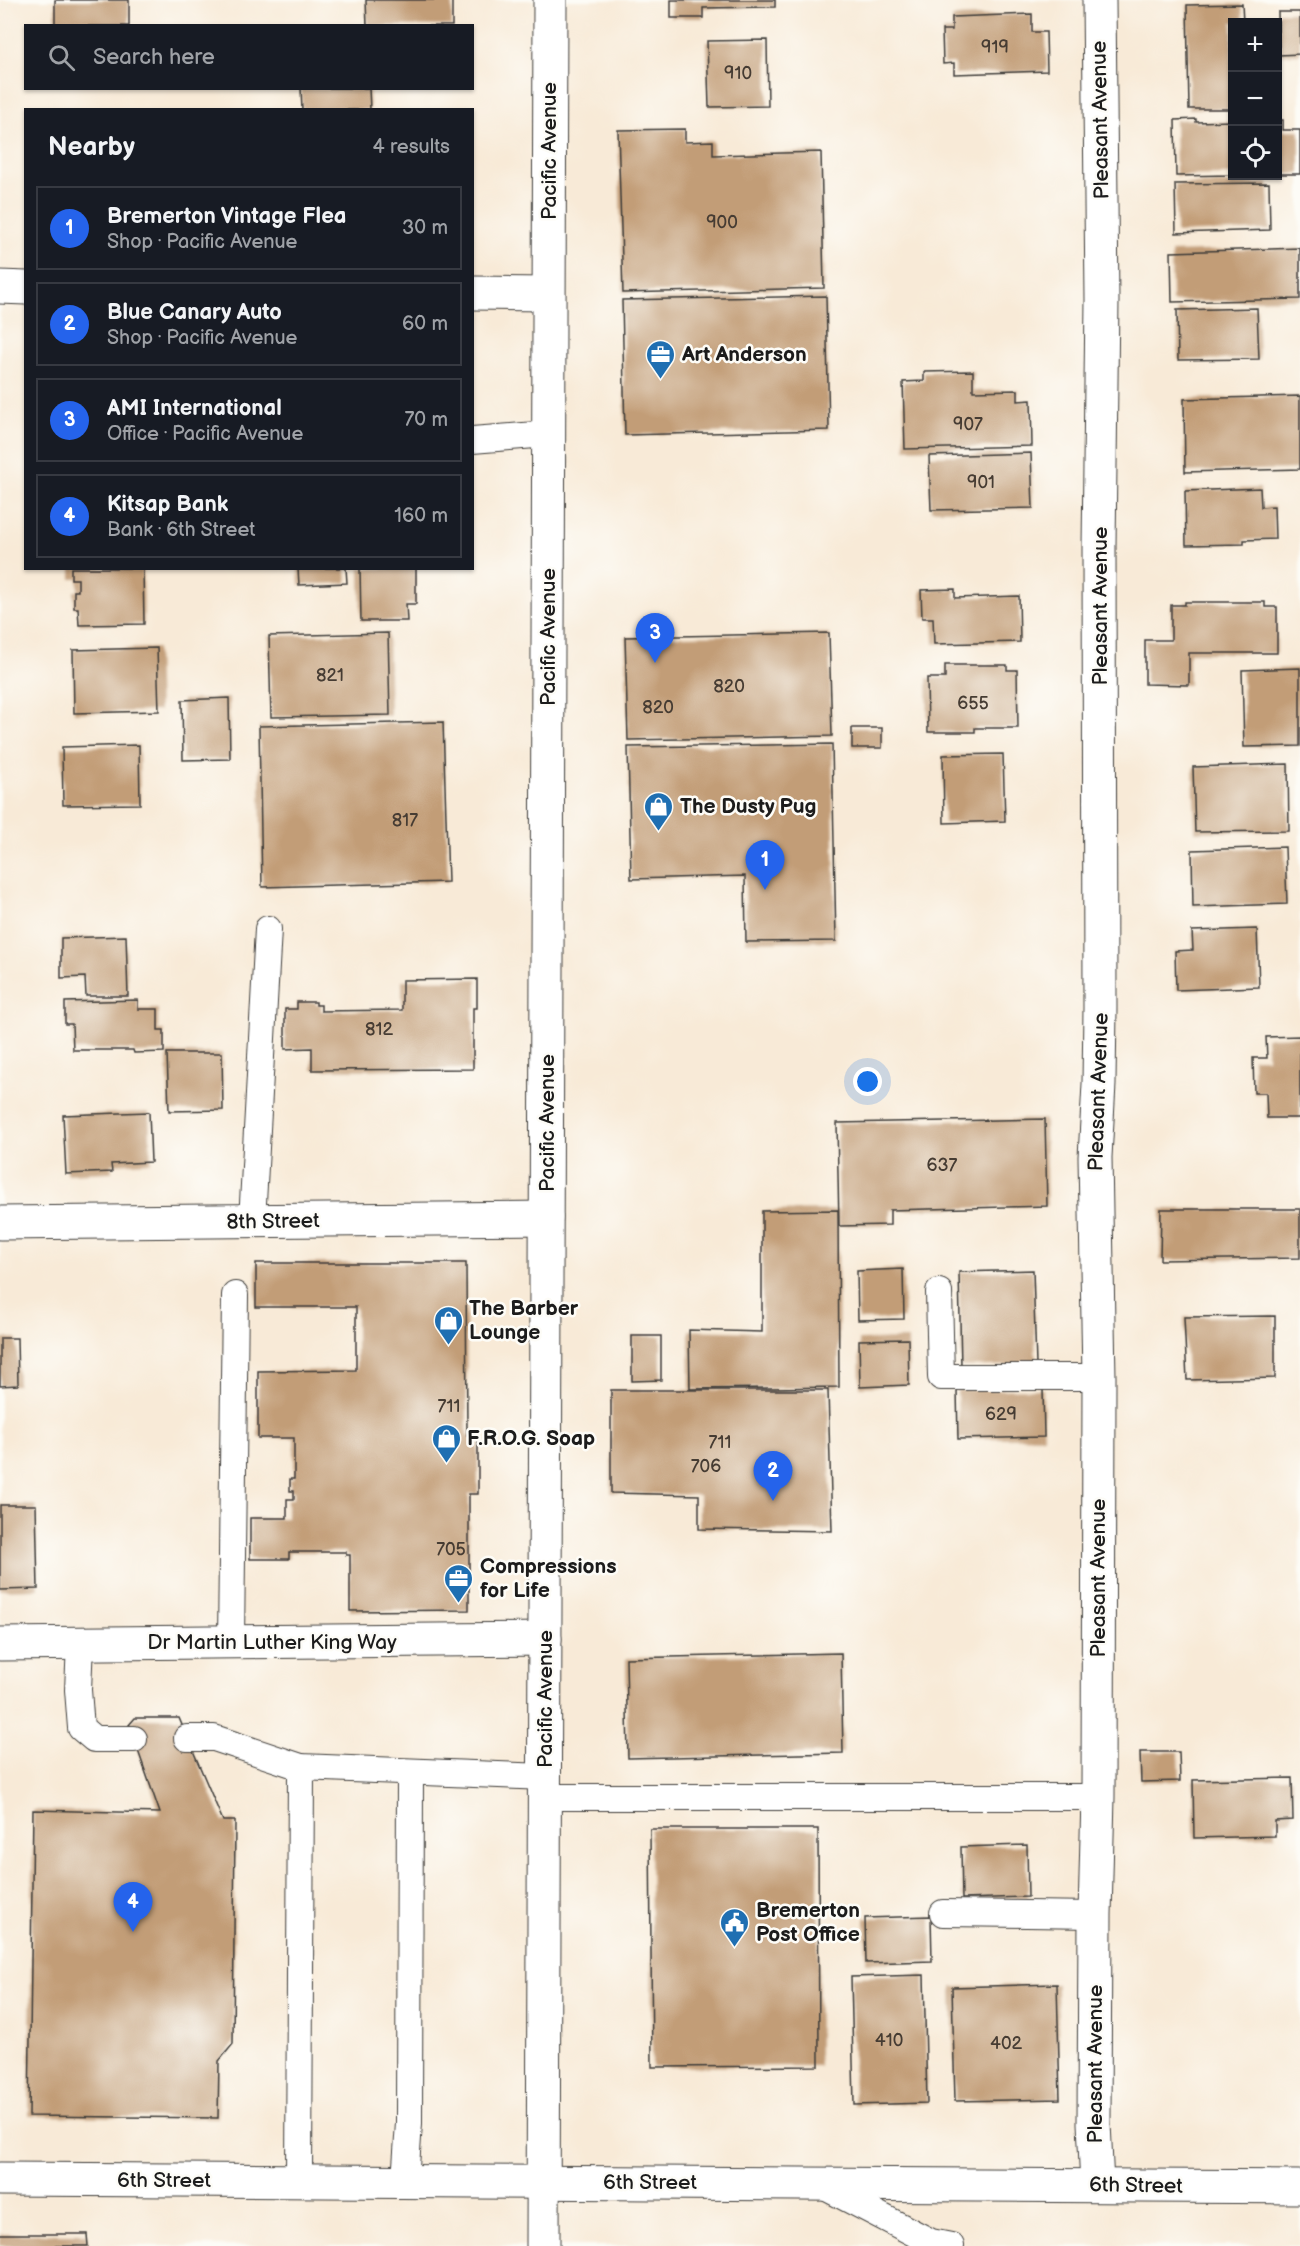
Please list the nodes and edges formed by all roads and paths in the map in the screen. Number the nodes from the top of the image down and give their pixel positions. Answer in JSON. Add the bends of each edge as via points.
{"nodes":[{"id":1,"x":550,"y":0,"type":"edge"},
{"id":2,"x":1099,"y":0,"type":"edge"},
{"id":3,"x":0,"y":288,"type":"edge"},
{"id":4,"x":24,"y":288,"type":"edge"},
{"id":5,"x":474,"y":293,"type":"edge"},
{"id":6,"x":548,"y":294,"type":"junction"},
{"id":7,"x":548,"y":434,"type":"junction"},
{"id":8,"x":474,"y":440,"type":"edge"},
{"id":9,"x":268,"y":929,"type":"dead end"},
{"id":10,"x":546,"y":1218,"type":"junction"},
{"id":11,"x":252,"y":1221,"type":"junction"},
{"id":12,"x":0,"y":1223,"type":"edge"},
{"id":13,"x":939,"y":1292,"type":"dead end"},
{"id":14,"x":236,"y":1295,"type":"dead end"},
{"id":15,"x":1099,"y":1377,"type":"junction"},
{"id":16,"x":545,"y":1639,"type":"junction"},
{"id":17,"x":231,"y":1642,"type":"junction"},
{"id":18,"x":81,"y":1643,"type":"junction"},
{"id":19,"x":0,"y":1644,"type":"edge"},
{"id":20,"x":187,"y":1738,"type":"dead end"},
{"id":21,"x":134,"y":1739,"type":"dead end"},
{"id":22,"x":301,"y":1767,"type":"junction"},
{"id":23,"x":410,"y":1772,"type":"junction"},
{"id":24,"x":545,"y":1787,"type":"junction"},
{"id":25,"x":1098,"y":1797,"type":"junction"},
{"id":26,"x":943,"y":1913,"type":"dead end"},
{"id":27,"x":1095,"y":1915,"type":"junction"},
{"id":28,"x":0,"y":2179,"type":"edge"},
{"id":29,"x":299,"y":2181,"type":"junction"},
{"id":30,"x":405,"y":2181,"type":"junction"},
{"id":31,"x":543,"y":2181,"type":"junction"},
{"id":32,"x":818,"y":2183,"type":"junction"},
{"id":33,"x":1097,"y":2185,"type":"junction"},
{"id":34,"x":1300,"y":2187,"type":"edge"},
{"id":35,"x":543,"y":2246,"type":"edge"},
{"id":36,"x":951,"y":2246,"type":"edge"}],
"edges":[{"from":1,"to":6,"type":"street","name":"Pacific Avenue"},
{"from":2,"to":15,"type":"street","name":"Pleasant Avenue","via":[[1100,1008],[1095,1157]]},
{"from":3,"to":4,"type":"street"},
{"from":5,"to":6,"type":"street"},
{"from":6,"to":7,"type":"street","name":"Pacific Avenue"},
{"from":7,"to":8,"type":"lane"},
{"from":7,"to":10,"type":"street","name":"Pacific Avenue"},
{"from":9,"to":11,"type":"lane"},
{"from":10,"to":11,"type":"street","name":"8th Street"},
{"from":10,"to":16,"type":"street","name":"Pacific Avenue"},
{"from":11,"to":12,"type":"street","name":"8th Street"},
{"from":13,"to":15,"type":"lane","via":[[941,1377]]},
{"from":14,"to":17,"type":"lane"},
{"from":15,"to":25,"type":"street","name":"Pleasant Avenue"},
{"from":16,"to":17,"type":"street","name":"Dr Martin Luther King Way"},
{"from":16,"to":24,"type":"street","name":"Pacific Avenue"},
{"from":17,"to":18,"type":"street","name":"Dr Martin Luther King Way"},
{"from":18,"to":19,"type":"street","name":"Dr Martin Luther King Way"},
{"from":18,"to":21,"type":"lane","via":[[81,1728],[94,1739]]},
{"from":20,"to":22,"type":"lane","via":[[214,1738]]},
{"from":22,"to":23,"type":"lane"},
{"from":22,"to":29,"type":"lane"},
{"from":23,"to":24,"type":"lane"},
{"from":23,"to":30,"type":"lane","via":[[409,2123]]},
{"from":24,"to":25,"type":"lane"},
{"from":24,"to":31,"type":"street","name":"Pacific Avenue"},
{"from":25,"to":27,"type":"street","name":"Pleasant Avenue"},
{"from":26,"to":27,"type":"lane"},
{"from":27,"to":33,"type":"street","name":"Pleasant Avenue"},
{"from":28,"to":29,"type":"street","name":"6th Street"},
{"from":29,"to":30,"type":"street","name":"6th Street"},
{"from":30,"to":31,"type":"street","name":"6th Street"},
{"from":31,"to":32,"type":"street","name":"6th Street"},
{"from":31,"to":35,"type":"street","name":"Pacific Avenue"},
{"from":32,"to":33,"type":"street","name":"6th Street"},
{"from":32,"to":36,"type":"lane","via":[[931,2242]]},
{"from":33,"to":34,"type":"street","name":"6th Street"}]}
